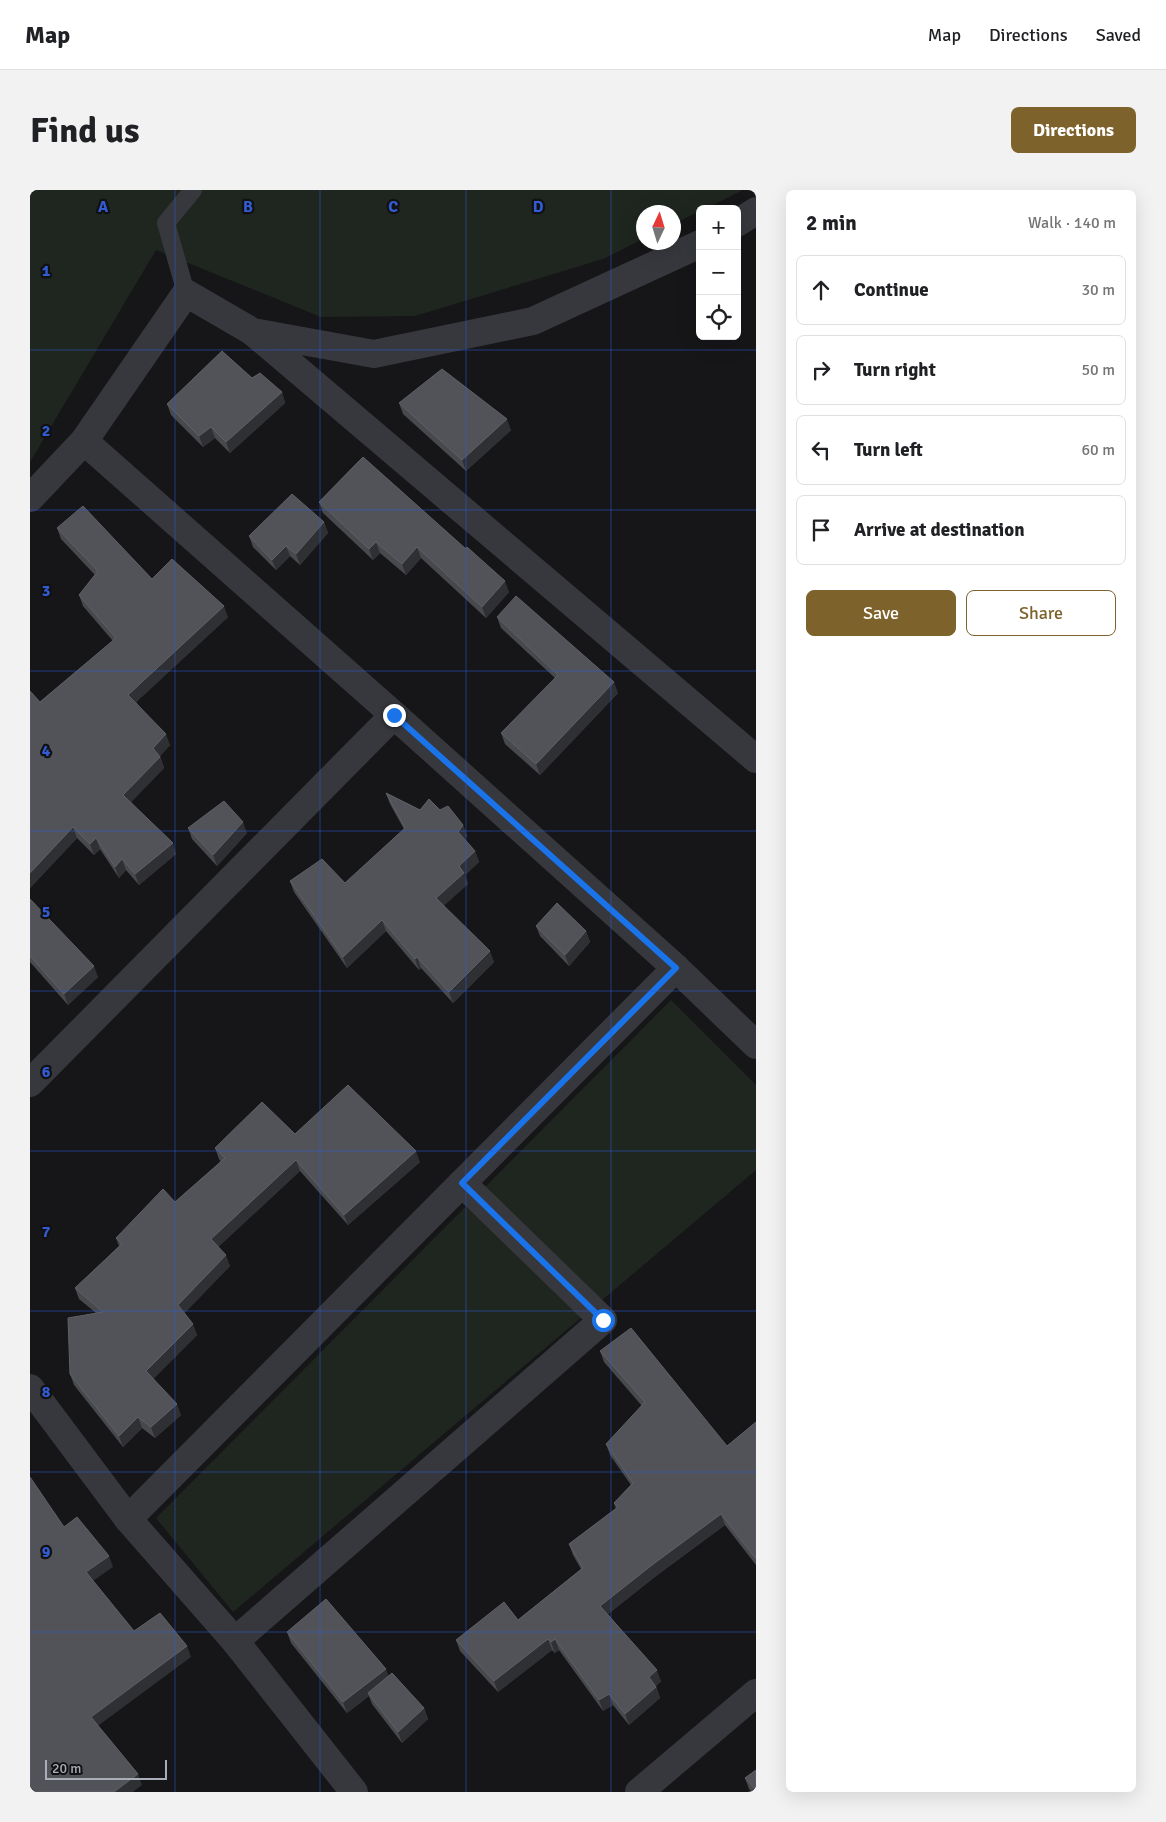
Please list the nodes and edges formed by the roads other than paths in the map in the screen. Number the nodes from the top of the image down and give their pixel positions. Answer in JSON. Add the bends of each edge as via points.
{"nodes":[{"id":1,"x":193,"y":190,"type":"edge"},
{"id":2,"x":756,"y":211,"type":"edge"},
{"id":3,"x":741,"y":220,"type":"edge"},
{"id":4,"x":696,"y":246,"type":"edge"},
{"id":5,"x":186,"y":293,"type":"junction"},
{"id":6,"x":253,"y":332,"type":"junction"},
{"id":7,"x":84,"y":441,"type":"junction"},
{"id":8,"x":30,"y":498,"type":"edge"},
{"id":9,"x":394,"y":715,"type":"junction"},
{"id":10,"x":756,"y":759,"type":"edge"},
{"id":11,"x":676,"y":968,"type":"junction"},
{"id":12,"x":756,"y":1045,"type":"edge"},
{"id":13,"x":30,"y":1083,"type":"edge"},
{"id":14,"x":462,"y":1183,"type":"junction"},
{"id":15,"x":30,"y":1388,"type":"edge"},
{"id":16,"x":128,"y":1519,"type":"junction"},
{"id":17,"x":235,"y":1641,"type":"junction"},
{"id":18,"x":756,"y":1693,"type":"edge"},
{"id":19,"x":354,"y":1792,"type":"edge"},
{"id":20,"x":639,"y":1792,"type":"edge"}],
"edges":[{"from":1,"to":5,"type":"lane","via":[[166,223]]},
{"from":2,"to":3,"type":"street"},
{"from":4,"to":6,"type":"street","via":[[533,321],[374,354]]},
{"from":5,"to":6,"type":"street"},
{"from":5,"to":7,"type":"street"},
{"from":6,"to":10,"type":"street"},
{"from":7,"to":8,"type":"street"},
{"from":7,"to":9,"type":"street"},
{"from":9,"to":11,"type":"street"},
{"from":9,"to":13,"type":"street"},
{"from":11,"to":12,"type":"street"},
{"from":11,"to":14,"type":"street"},
{"from":14,"to":16,"type":"street"},
{"from":14,"to":17,"type":"street","via":[[603,1320]]},
{"from":15,"to":16,"type":"street"},
{"from":16,"to":17,"type":"street"},
{"from":17,"to":19,"type":"street"},
{"from":18,"to":20,"type":"street"}]}
